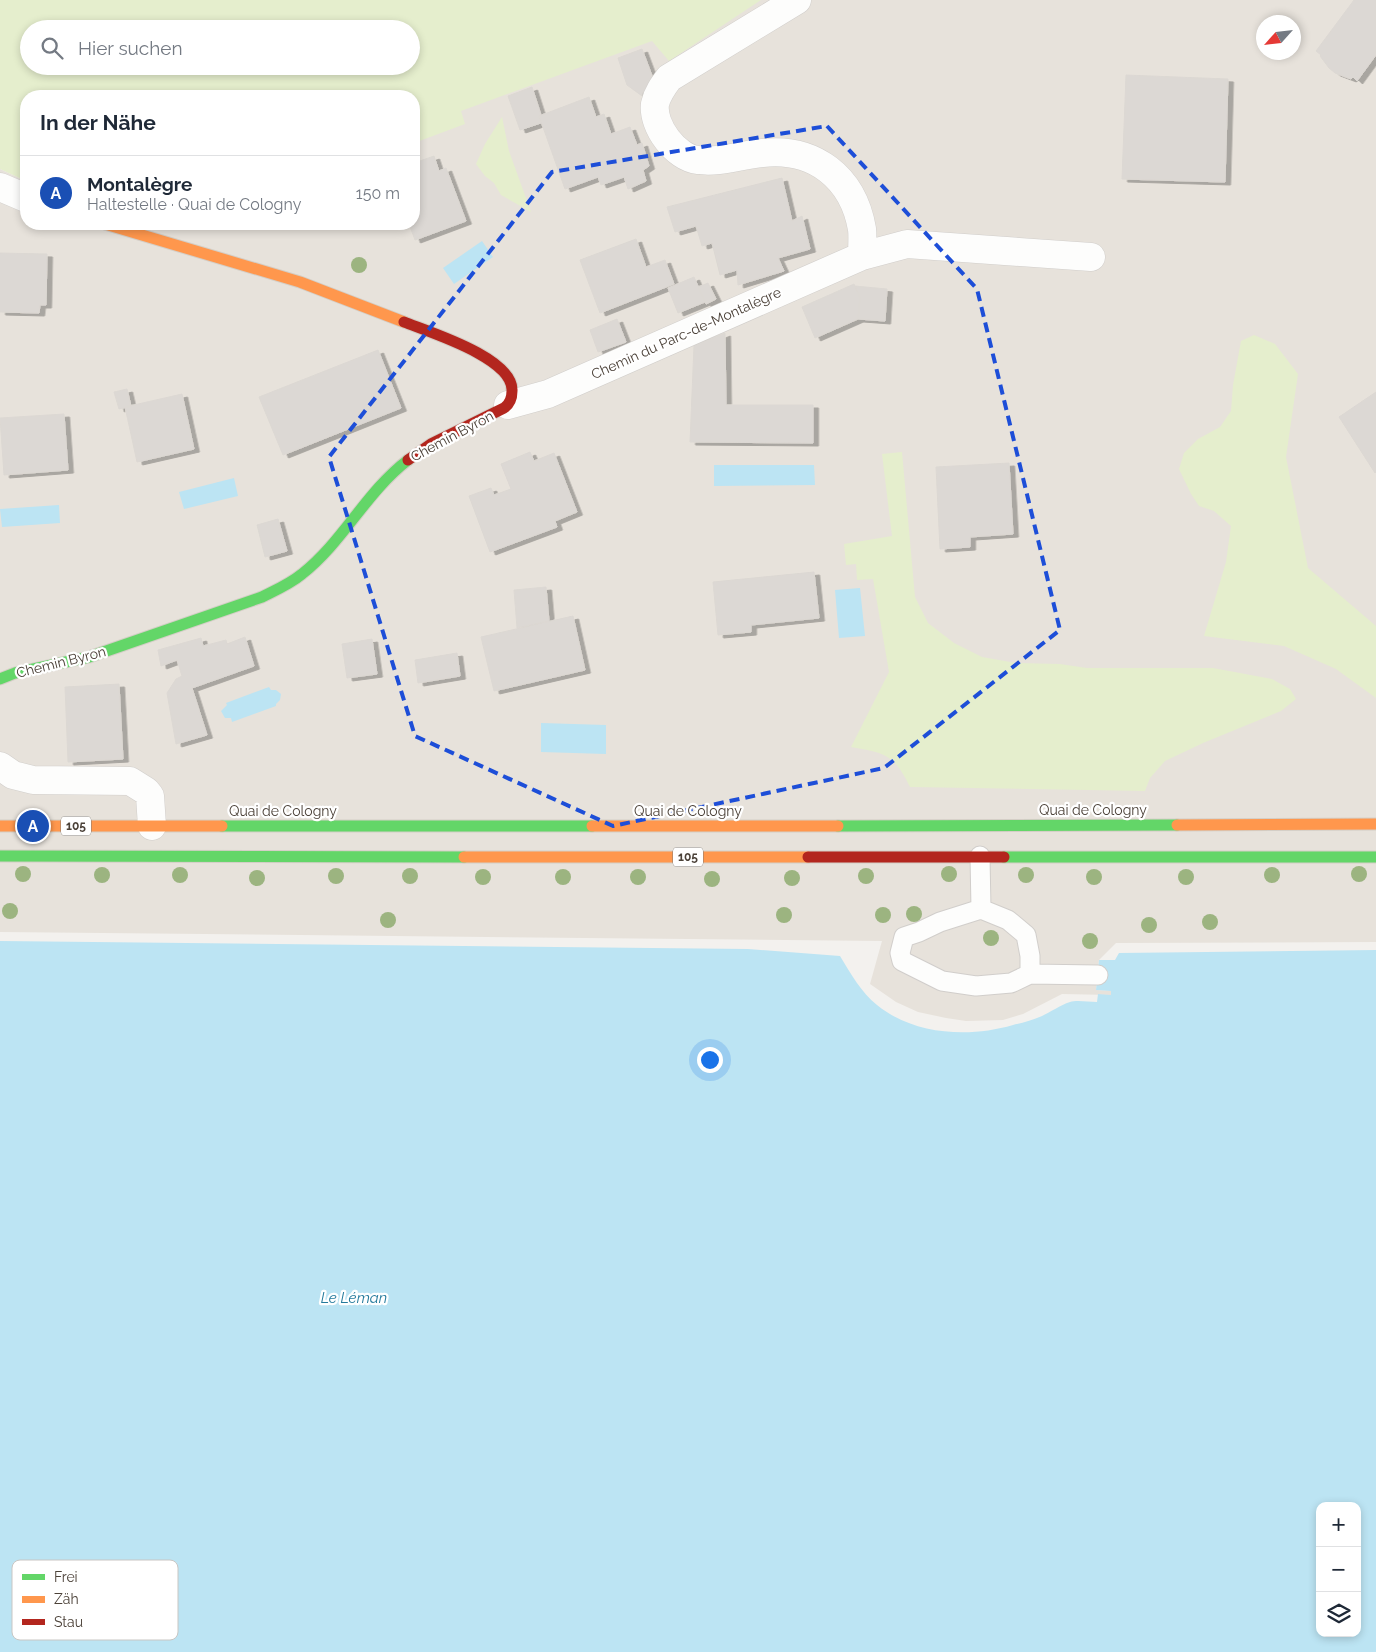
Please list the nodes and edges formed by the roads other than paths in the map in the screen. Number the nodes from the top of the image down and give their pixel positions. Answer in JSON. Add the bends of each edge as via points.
{"nodes":[{"id":1,"x":797,"y":0,"type":"edge"},
{"id":2,"x":0,"y":187,"type":"edge"},
{"id":3,"x":20,"y":195,"type":"edge"},
{"id":4,"x":125,"y":230,"type":"edge"},
{"id":5,"x":862,"y":256,"type":"junction"},
{"id":6,"x":1092,"y":257,"type":"dead end"},
{"id":7,"x":508,"y":405,"type":"junction"},
{"id":8,"x":0,"y":679,"type":"edge"},
{"id":9,"x":0,"y":766,"type":"edge"},
{"id":10,"x":1376,"y":824,"type":"edge"},
{"id":11,"x":0,"y":826,"type":"edge"},
{"id":12,"x":153,"y":834,"type":"junction"},
{"id":13,"x":0,"y":856,"type":"edge"},
{"id":14,"x":980,"y":856,"type":"junction"},
{"id":15,"x":1376,"y":856,"type":"edge"},
{"id":16,"x":170,"y":857,"type":"junction"},
{"id":17,"x":981,"y":909,"type":"junction"},
{"id":18,"x":1030,"y":974,"type":"junction"},
{"id":19,"x":1098,"y":975,"type":"dead end"}],
"edges":[{"from":1,"to":5,"type":"street","via":[[669,78],[655,104],[657,121],[669,142],[695,160],[781,152],[812,160],[833,172],[856,207],[862,230]]},
{"from":2,"to":3,"type":"street"},
{"from":4,"to":7,"type":"main road","name":"Chemin Byron","via":[[300,282],[459,344],[482,355],[505,373],[513,389]]},
{"from":5,"to":6,"type":"street","name":"Chemin du Parc-de-Montalègre","via":[[907,244]]},
{"from":5,"to":7,"type":"street","name":"Chemin du Parc-de-Montalègre","via":[[548,394]]},
{"from":7,"to":8,"type":"main road","name":"Chemin Byron","via":[[416,453],[399,466],[382,482],[333,544],[309,569],[284,587],[89,658],[15,672]]},
{"from":9,"to":12,"type":"street","via":[[13,775],[33,780],[130,781],[150,796]]},
{"from":10,"to":12,"type":"main road","name":"Quai de Cologny","number":"105"},
{"from":11,"to":12,"type":"main road","name":"Quai de Cologny","number":"105"},
{"from":12,"to":16,"type":"main road"},
{"from":13,"to":16,"type":"main road","number":"105"},
{"from":14,"to":15,"type":"main road","number":"105"},
{"from":14,"to":16,"type":"main road","number":"105"},
{"from":14,"to":17,"type":"lane"},
{"from":17,"to":18,"type":"lane","via":[[1008,920],[1026,935]]},
{"from":17,"to":18,"type":"lane","via":[[904,937],[900,953],[902,961],[942,981],[976,986],[1010,983]]},
{"from":18,"to":19,"type":"lane"}]}
